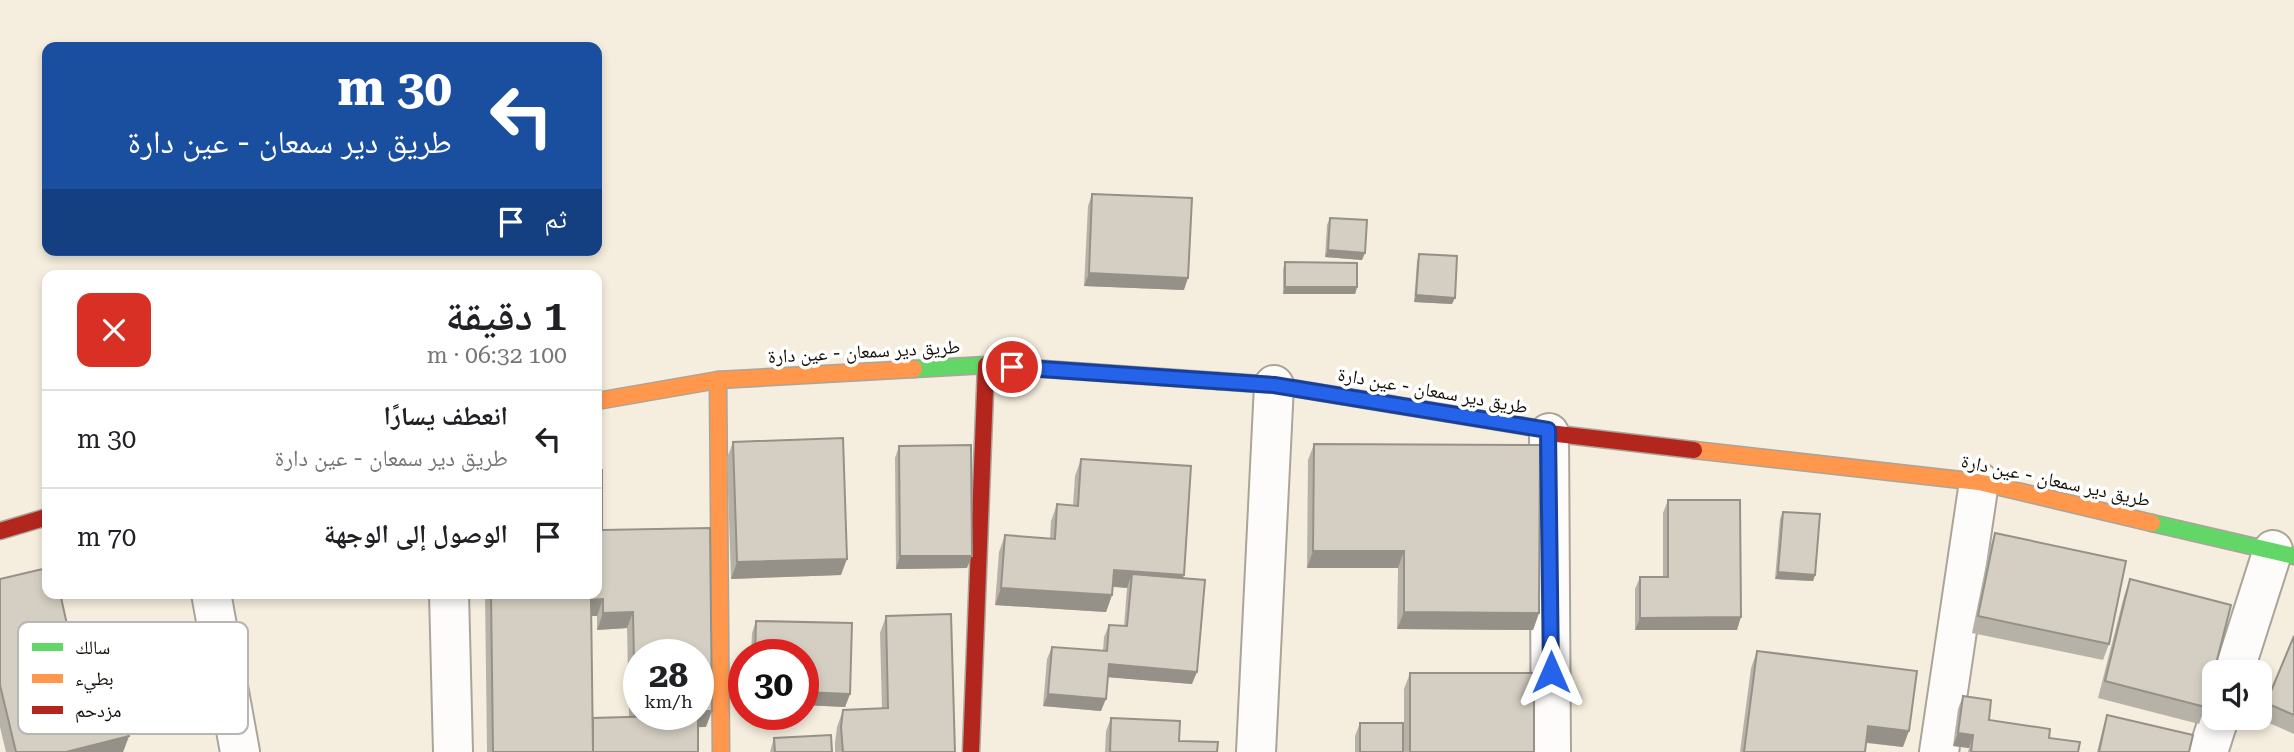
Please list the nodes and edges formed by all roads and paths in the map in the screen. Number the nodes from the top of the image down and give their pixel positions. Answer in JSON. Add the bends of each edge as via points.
{"nodes":[{"id":1,"x":986,"y":365,"type":"junction"},
{"id":2,"x":718,"y":380,"type":"junction"},
{"id":3,"x":1274,"y":385,"type":"junction"},
{"id":4,"x":602,"y":400,"type":"edge"},
{"id":5,"x":1549,"y":433,"type":"junction"},
{"id":6,"x":1979,"y":482,"type":"junction"},
{"id":7,"x":42,"y":518,"type":"edge"},
{"id":8,"x":0,"y":531,"type":"edge"},
{"id":9,"x":2283,"y":553,"type":"edge"},
{"id":10,"x":212,"y":599,"type":"edge"},
{"id":11,"x":449,"y":599,"type":"edge"},
{"id":12,"x":216,"y":622,"type":"edge"},
{"id":13,"x":2239,"y":660,"type":"edge"},
{"id":14,"x":2215,"y":730,"type":"edge"},
{"id":15,"x":237,"y":734,"type":"edge"},
{"id":16,"x":240,"y":752,"type":"edge"},
{"id":17,"x":453,"y":752,"type":"edge"},
{"id":18,"x":721,"y":752,"type":"edge"},
{"id":19,"x":971,"y":752,"type":"edge"},
{"id":20,"x":1256,"y":752,"type":"edge"},
{"id":21,"x":1551,"y":752,"type":"edge"},
{"id":22,"x":1938,"y":752,"type":"edge"},
{"id":23,"x":2208,"y":752,"type":"edge"}],
"edges":[{"from":1,"to":2,"type":"main road","name":"طريق دير سمعان - عين دارة"},
{"from":1,"to":3,"type":"main road","name":"طريق دير سمعان - عين دارة"},
{"from":1,"to":19,"type":"main road"},
{"from":2,"to":4,"type":"main road","name":"طريق دير سمعان - عين دارة"},
{"from":2,"to":18,"type":"main road"},
{"from":3,"to":5,"type":"main road","name":"طريق دير سمعان - عين دارة"},
{"from":3,"to":20,"type":"street"},
{"from":5,"to":6,"type":"main road","name":"طريق دير سمعان - عين دارة"},
{"from":5,"to":21,"type":"street"},
{"from":6,"to":9,"type":"main road","name":"طريق دير سمعان - عين دارة"},
{"from":6,"to":22,"type":"street"},
{"from":7,"to":8,"type":"main road"},
{"from":9,"to":13,"type":"street"},
{"from":10,"to":12,"type":"street"},
{"from":11,"to":17,"type":"street"},
{"from":14,"to":23,"type":"street"},
{"from":15,"to":16,"type":"street"}]}
